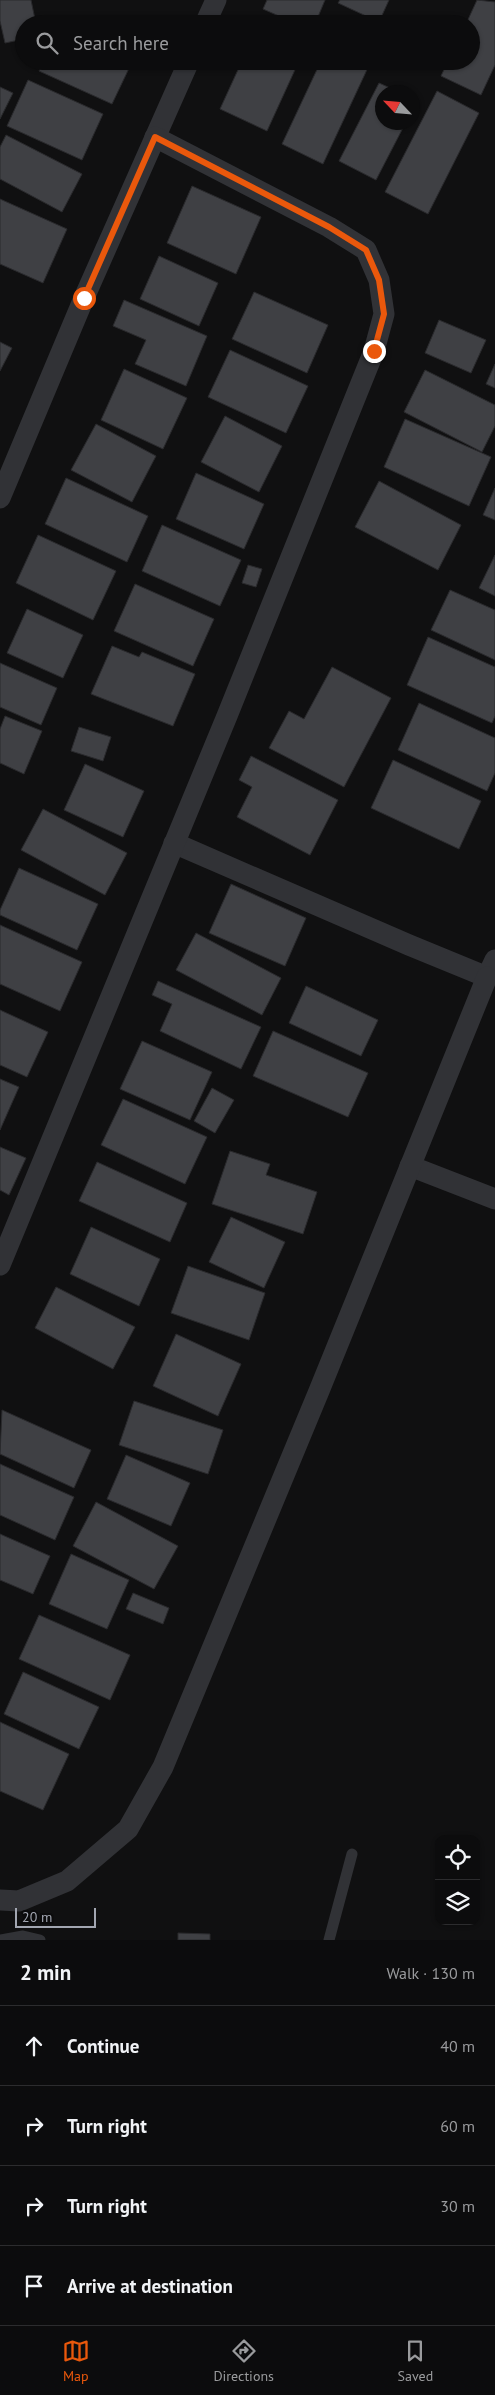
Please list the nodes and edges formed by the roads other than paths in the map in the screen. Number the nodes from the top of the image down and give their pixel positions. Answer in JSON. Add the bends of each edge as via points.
{"nodes":[{"id":1,"x":216,"y":0,"type":"edge"},
{"id":2,"x":209,"y":15,"type":"edge"},
{"id":3,"x":185,"y":70,"type":"edge"},
{"id":4,"x":155,"y":137,"type":"junction"},
{"id":5,"x":0,"y":498,"type":"edge"},
{"id":6,"x":174,"y":843,"type":"junction"},
{"id":7,"x":491,"y":968,"type":"edge"},
{"id":8,"x":410,"y":1166,"type":"junction"},
{"id":9,"x":495,"y":1199,"type":"edge"},
{"id":10,"x":0,"y":1265,"type":"edge"},
{"id":11,"x":352,"y":1854,"type":"dead end"},
{"id":12,"x":0,"y":1900,"type":"edge"},
{"id":13,"x":0,"y":1940,"type":"edge"},
{"id":14,"x":40,"y":1940,"type":"edge"},
{"id":15,"x":329,"y":1940,"type":"edge"}],
"edges":[{"from":1,"to":2,"type":"street"},
{"from":3,"to":4,"type":"street"},
{"from":4,"to":5,"type":"street"},
{"from":4,"to":6,"type":"street","via":[[329,227],[366,250],[379,280],[384,314],[374,351]]},
{"from":6,"to":7,"type":"street","via":[[409,946]]},
{"from":6,"to":10,"type":"street"},
{"from":7,"to":8,"type":"street"},
{"from":8,"to":9,"type":"street"},
{"from":8,"to":12,"type":"street","via":[[163,1767],[128,1829],[67,1881],[19,1901]]},
{"from":11,"to":15,"type":"lane"},
{"from":13,"to":14,"type":"lane","via":[[23,1936]]}]}
